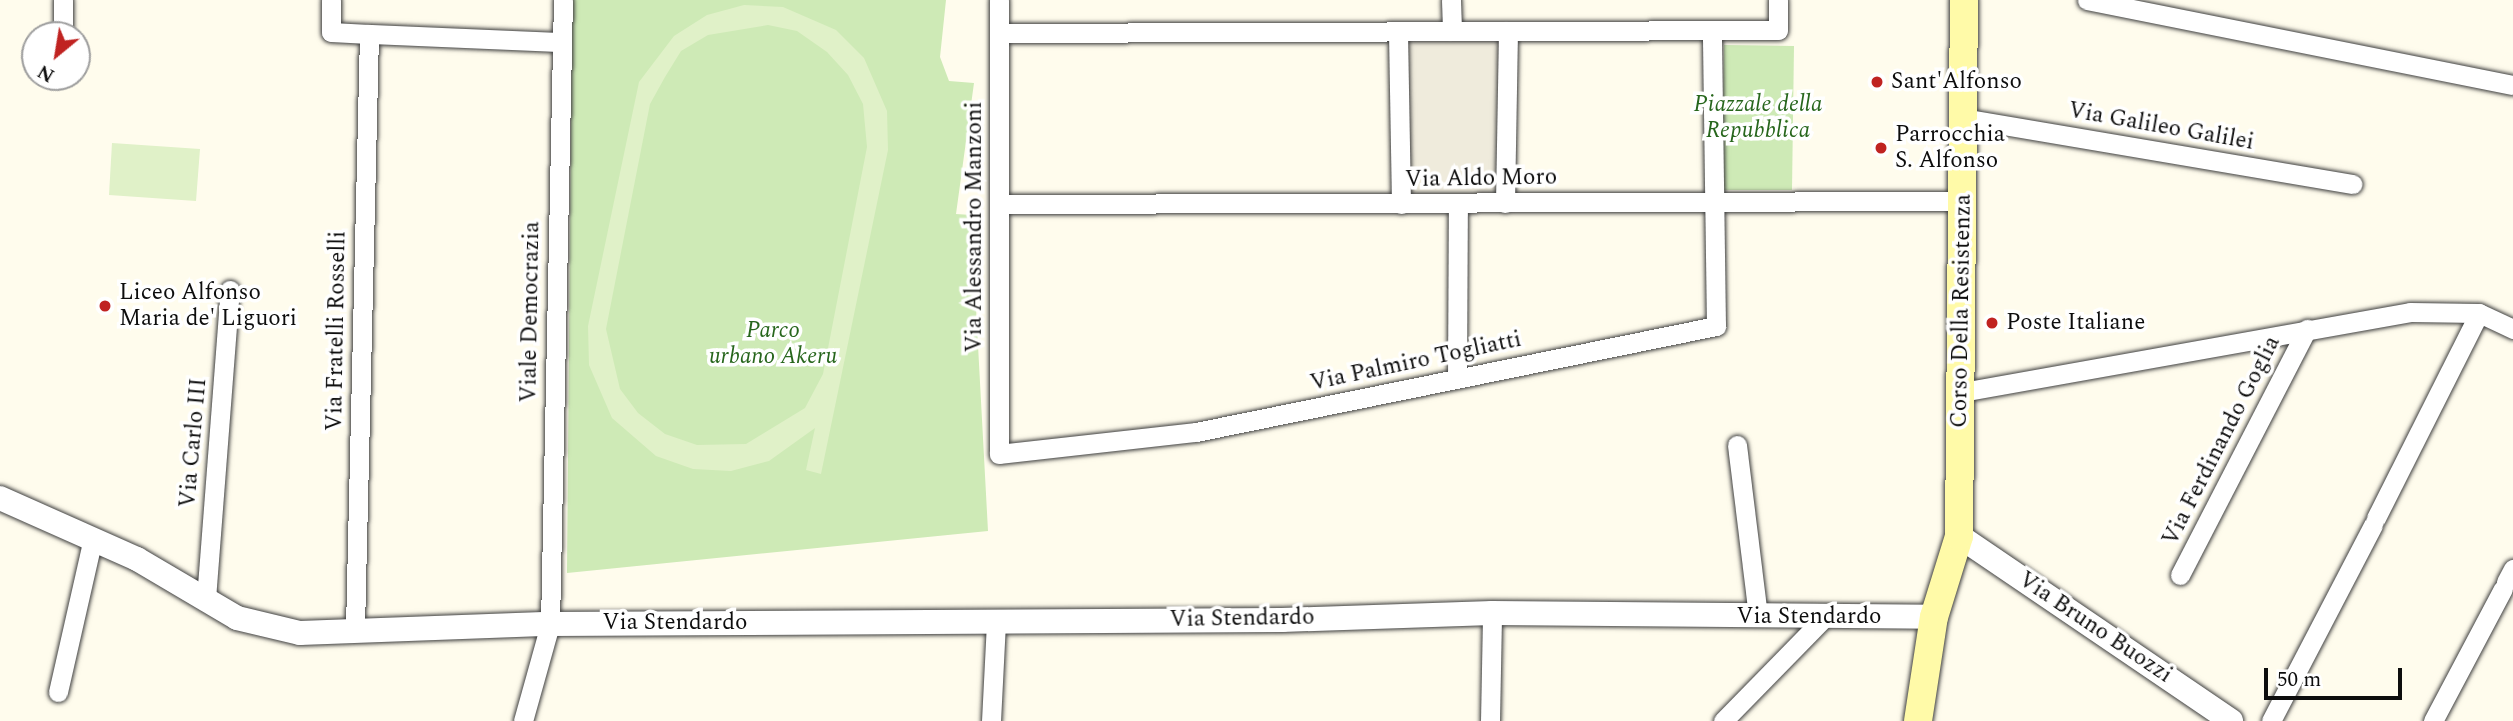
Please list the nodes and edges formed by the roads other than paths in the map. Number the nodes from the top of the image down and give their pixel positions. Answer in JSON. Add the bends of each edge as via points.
{"nodes":[{"id":1,"x":63,"y":0,"type":"edge"},
{"id":2,"x":331,"y":0,"type":"edge"},
{"id":3,"x":563,"y":0,"type":"edge"},
{"id":4,"x":999,"y":0,"type":"edge"},
{"id":5,"x":1451,"y":0,"type":"edge"},
{"id":6,"x":1778,"y":0,"type":"edge"},
{"id":7,"x":1964,"y":0,"type":"edge"},
{"id":8,"x":2087,"y":0,"type":"edge"},
{"id":9,"x":63,"y":21,"type":"edge"},
{"id":10,"x":1452,"y":31,"type":"junction"},
{"id":11,"x":1508,"y":31,"type":"junction"},
{"id":12,"x":1712,"y":31,"type":"junction"},
{"id":13,"x":1398,"y":32,"type":"junction"},
{"id":14,"x":999,"y":33,"type":"junction"},
{"id":15,"x":369,"y":34,"type":"junction"},
{"id":16,"x":561,"y":42,"type":"junction"},
{"id":17,"x":2513,"y":85,"type":"edge"},
{"id":18,"x":1962,"y":118,"type":"junction"},
{"id":19,"x":2352,"y":184,"type":"dead end"},
{"id":20,"x":1713,"y":200,"type":"junction"},
{"id":21,"x":1964,"y":201,"type":"junction"},
{"id":22,"x":1505,"y":203,"type":"junction"},
{"id":23,"x":1000,"y":204,"type":"junction"},
{"id":24,"x":1401,"y":204,"type":"junction"},
{"id":25,"x":1458,"y":204,"type":"junction"},
{"id":26,"x":230,"y":290,"type":"dead end"},
{"id":27,"x":2479,"y":313,"type":"junction"},
{"id":28,"x":2307,"y":329,"type":"junction"},
{"id":29,"x":2513,"y":329,"type":"edge"},
{"id":30,"x":1457,"y":378,"type":"junction"},
{"id":31,"x":1962,"y":392,"type":"junction"},
{"id":32,"x":1737,"y":445,"type":"dead end"},
{"id":33,"x":999,"y":454,"type":"joint"},
{"id":34,"x":0,"y":498,"type":"edge"},
{"id":35,"x":1959,"y":536,"type":"junction"},
{"id":36,"x":93,"y":538,"type":"junction"},
{"id":37,"x":2180,"y":575,"type":"dead end"},
{"id":38,"x":2508,"y":580,"type":"edge"},
{"id":39,"x":206,"y":599,"type":"junction"},
{"id":40,"x":1492,"y":612,"type":"junction"},
{"id":41,"x":1758,"y":617,"type":"junction"},
{"id":42,"x":1934,"y":617,"type":"junction"},
{"id":43,"x":1824,"y":618,"type":"junction"},
{"id":44,"x":996,"y":621,"type":"junction"},
{"id":45,"x":550,"y":624,"type":"junction"},
{"id":46,"x":355,"y":628,"type":"junction"},
{"id":47,"x":58,"y":692,"type":"dead end"},
{"id":48,"x":523,"y":721,"type":"edge"},
{"id":49,"x":990,"y":721,"type":"edge"},
{"id":50,"x":1490,"y":721,"type":"edge"},
{"id":51,"x":1723,"y":721,"type":"edge"},
{"id":52,"x":1918,"y":721,"type":"edge"},
{"id":53,"x":2231,"y":721,"type":"edge"},
{"id":54,"x":2271,"y":721,"type":"edge"},
{"id":55,"x":2433,"y":721,"type":"edge"}],
"edges":[{"from":1,"to":9,"type":"street"},
{"from":2,"to":15,"type":"street","via":[[331,32]]},
{"from":3,"to":16,"type":"street","name":"Viale Democrazia"},
{"from":4,"to":14,"type":"street","name":"Via Alessandro Manzoni"},
{"from":5,"to":10,"type":"street"},
{"from":6,"to":12,"type":"street","via":[[1778,30]]},
{"from":7,"to":18,"type":"main road","name":"Corso Della Resistenza"},
{"from":8,"to":17,"type":"street"},
{"from":10,"to":11,"type":"street"},
{"from":10,"to":13,"type":"street"},
{"from":11,"to":12,"type":"street"},
{"from":11,"to":22,"type":"street"},
{"from":12,"to":20,"type":"street"},
{"from":13,"to":14,"type":"street"},
{"from":13,"to":24,"type":"street"},
{"from":14,"to":23,"type":"street","name":"Via Alessandro Manzoni"},
{"from":15,"to":16,"type":"street"},
{"from":15,"to":46,"type":"street","name":"Via Fratelli Rosselli"},
{"from":16,"to":45,"type":"street","name":"Viale Democrazia"},
{"from":18,"to":19,"type":"street","name":"Via Galileo Galilei"},
{"from":18,"to":21,"type":"main road","name":"Corso Della Resistenza"},
{"from":20,"to":21,"type":"street","name":"Via Aldo Moro"},
{"from":20,"to":22,"type":"street","name":"Via Aldo Moro"},
{"from":20,"to":30,"type":"street","name":"Via Palmiro Togliatti","via":[[1716,326]]},
{"from":21,"to":31,"type":"main road","name":"Corso Della Resistenza"},
{"from":22,"to":25,"type":"street","name":"Via Aldo Moro"},
{"from":23,"to":24,"type":"street","name":"Via Aldo Moro"},
{"from":23,"to":33,"type":"street","name":"Via Alessandro Manzoni"},
{"from":24,"to":25,"type":"street","name":"Via Aldo Moro"},
{"from":25,"to":30,"type":"street"},
{"from":26,"to":39,"type":"street","name":"Via Carlo III"},
{"from":27,"to":28,"type":"street","name":"Via Ferdinando Goglia","via":[[2410,312]]},
{"from":27,"to":29,"type":"street","name":"Via Ferdinando Goglia"},
{"from":27,"to":54,"type":"street"},
{"from":28,"to":31,"type":"street","name":"Via Ferdinando Goglia"},
{"from":28,"to":37,"type":"street","name":"Via Ferdinando Goglia"},
{"from":30,"to":33,"type":"street","name":"Via Palmiro Togliatti","via":[[1196,432]]},
{"from":31,"to":35,"type":"main road","name":"Corso Della Resistenza"},
{"from":32,"to":41,"type":"street"},
{"from":34,"to":36,"type":"street","name":"Via Stendardo"},
{"from":35,"to":42,"type":"main road","name":"Corso Della Resistenza"},
{"from":35,"to":53,"type":"street","name":"Via Bruno Buozzi"},
{"from":36,"to":39,"type":"street","name":"Via Stendardo"},
{"from":36,"to":47,"type":"street"},
{"from":38,"to":55,"type":"street"},
{"from":39,"to":46,"type":"street","name":"Via Stendardo","via":[[259,626],[300,633]]},
{"from":40,"to":41,"type":"street","name":"Via Stendardo"},
{"from":40,"to":44,"type":"street","name":"Via Stendardo"},
{"from":40,"to":50,"type":"street"},
{"from":41,"to":43,"type":"street","name":"Via Stendardo"},
{"from":42,"to":43,"type":"street","name":"Via Stendardo"},
{"from":42,"to":52,"type":"main road","name":"Corso Della Resistenza"},
{"from":43,"to":51,"type":"street"},
{"from":44,"to":45,"type":"street","name":"Via Stendardo"},
{"from":44,"to":49,"type":"street"},
{"from":45,"to":46,"type":"street","name":"Via Stendardo"},
{"from":45,"to":48,"type":"street","name":"Viale Democrazia"}]}
